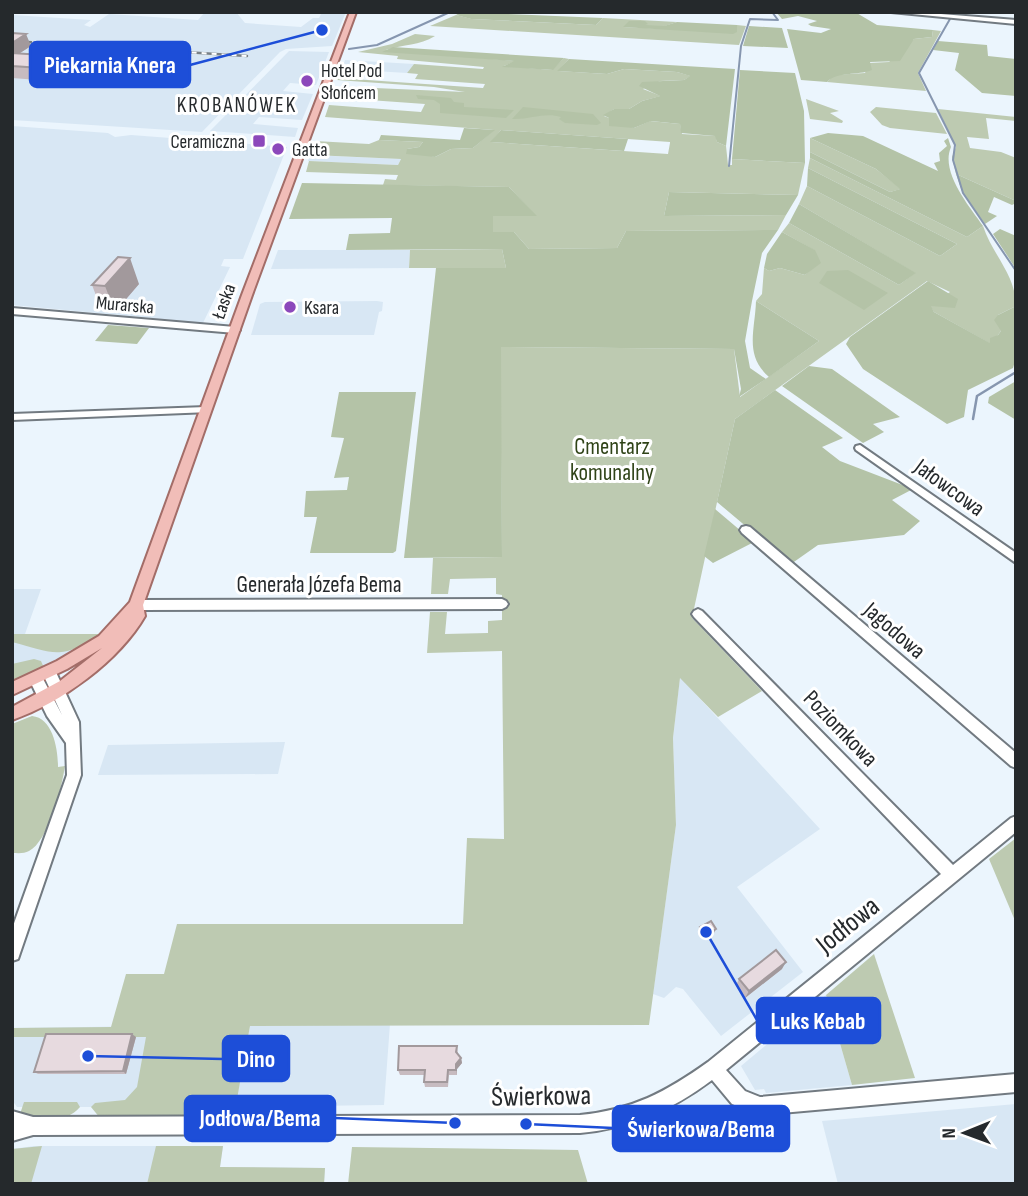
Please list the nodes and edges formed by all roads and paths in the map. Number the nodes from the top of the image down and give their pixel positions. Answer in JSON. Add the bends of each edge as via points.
{"nodes":[{"id":1,"x":353,"y":12,"type":"edge"},
{"id":2,"x":893,"y":12,"type":"edge"},
{"id":3,"x":951,"y":15,"type":"edge"},
{"id":4,"x":1016,"y":22,"type":"edge"},
{"id":5,"x":12,"y":312,"type":"edge"},
{"id":6,"x":234,"y":330,"type":"junction"},
{"id":7,"x":206,"y":410,"type":"junction"},
{"id":8,"x":12,"y":417,"type":"edge"},
{"id":9,"x":860,"y":448,"type":"dead end"},
{"id":10,"x":746,"y":530,"type":"dead end"},
{"id":11,"x":1016,"y":559,"type":"edge"},
{"id":12,"x":502,"y":604,"type":"dead end"},
{"id":13,"x":136,"y":605,"type":"junction"},
{"id":14,"x":698,"y":614,"type":"dead end"},
{"id":15,"x":42,"y":675,"type":"junction"},
{"id":16,"x":12,"y":689,"type":"edge"},
{"id":17,"x":51,"y":695,"type":"junction"},
{"id":18,"x":12,"y":714,"type":"edge"},
{"id":19,"x":74,"y":743,"type":"joint"},
{"id":20,"x":1016,"y":762,"type":"edge"},
{"id":21,"x":1016,"y":823,"type":"edge"},
{"id":22,"x":951,"y":874,"type":"junction"},
{"id":23,"x":12,"y":953,"type":"edge"},
{"id":24,"x":714,"y":1068,"type":"junction"},
{"id":25,"x":1016,"y":1083,"type":"edge"},
{"id":26,"x":12,"y":1120,"type":"edge"},
{"id":27,"x":33,"y":1126,"type":"junction"},
{"id":28,"x":12,"y":1132,"type":"edge"}],
"edges":[{"from":1,"to":6,"type":"main road","name":"Łaska"},
{"from":2,"to":3,"type":"street"},
{"from":3,"to":4,"type":"street"},
{"from":5,"to":6,"type":"street","name":"Murarska"},
{"from":6,"to":7,"type":"main road","name":"Łaska"},
{"from":7,"to":8,"type":"street"},
{"from":7,"to":13,"type":"main road","name":"Łaska"},
{"from":9,"to":11,"type":"street","name":"Jałowcowa"},
{"from":10,"to":20,"type":"street","name":"Jagodowa"},
{"from":12,"to":13,"type":"street","name":"Generała Józefa Bema"},
{"from":13,"to":15,"type":"main road","name":"Łaska","via":[[104,640]]},
{"from":13,"to":17,"type":"main road","name":"Łaska","via":[[138,615],[124,636]]},
{"from":14,"to":22,"type":"street","name":"Poziomkowa"},
{"from":15,"to":16,"type":"main road","name":"Łaska"},
{"from":15,"to":17,"type":"street"},
{"from":17,"to":18,"type":"main road","name":"Łaska"},
{"from":17,"to":19,"type":"street"},
{"from":19,"to":23,"type":"street","via":[[76,762],[70,791]]},
{"from":21,"to":22,"type":"street","name":"Jodłowa"},
{"from":22,"to":24,"type":"street","name":"Jodłowa"},
{"from":24,"to":25,"type":"street","via":[[737,1098],[760,1106]]},
{"from":24,"to":27,"type":"street","name":"Świerkowa","via":[[659,1106],[595,1124]]},
{"from":26,"to":27,"type":"street","name":"Świerkowa"},
{"from":27,"to":28,"type":"street","name":"Świerkowa"}]}
